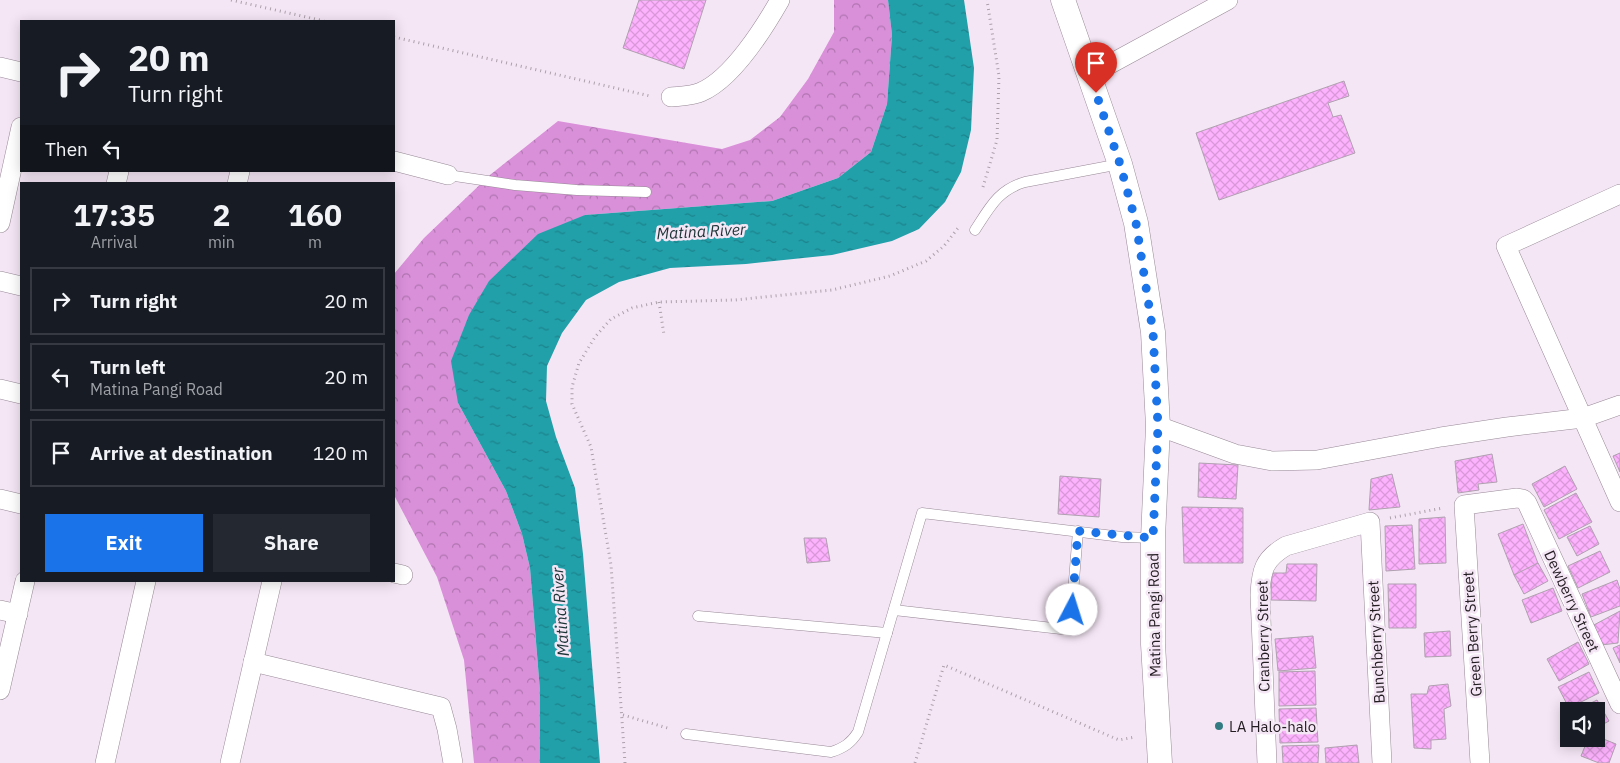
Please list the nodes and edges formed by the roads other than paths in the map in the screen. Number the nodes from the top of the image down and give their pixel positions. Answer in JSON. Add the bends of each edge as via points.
{"nodes":[{"id":1,"x":780,"y":0,"type":"edge"},
{"id":2,"x":1063,"y":0,"type":"edge"},
{"id":3,"x":1228,"y":0,"type":"edge"},
{"id":4,"x":1202,"y":6,"type":"edge"},
{"id":5,"x":0,"y":67,"type":"edge"},
{"id":6,"x":20,"y":72,"type":"edge"},
{"id":7,"x":1090,"y":75,"type":"junction"},
{"id":8,"x":671,"y":98,"type":"road end"},
{"id":9,"x":20,"y":130,"type":"edge"},
{"id":10,"x":395,"y":162,"type":"edge"},
{"id":11,"x":1120,"y":164,"type":"junction"},
{"id":12,"x":5,"y":174,"type":"edge"},
{"id":13,"x":448,"y":175,"type":"joint"},
{"id":14,"x":646,"y":192,"type":"dead end"},
{"id":15,"x":1620,"y":194,"type":"edge"},
{"id":16,"x":0,"y":223,"type":"edge"},
{"id":17,"x":976,"y":230,"type":"dead end"},
{"id":18,"x":0,"y":281,"type":"edge"},
{"id":19,"x":20,"y":286,"type":"edge"},
{"id":20,"x":0,"y":389,"type":"edge"},
{"id":21,"x":20,"y":394,"type":"edge"},
{"id":22,"x":1620,"y":405,"type":"edge"},
{"id":23,"x":1582,"y":418,"type":"junction"},
{"id":24,"x":1158,"y":426,"type":"junction"},
{"id":25,"x":0,"y":499,"type":"edge"},
{"id":26,"x":1620,"y":502,"type":"edge"},
{"id":27,"x":20,"y":504,"type":"edge"},
{"id":28,"x":1464,"y":505,"type":"joint"},
{"id":29,"x":1370,"y":522,"type":"joint"},
{"id":30,"x":1078,"y":531,"type":"junction"},
{"id":31,"x":1153,"y":538,"type":"junction"},
{"id":32,"x":24,"y":582,"type":"edge"},
{"id":33,"x":146,"y":582,"type":"edge"},
{"id":34,"x":272,"y":582,"type":"edge"},
{"id":35,"x":894,"y":610,"type":"junction"},
{"id":36,"x":9,"y":612,"type":"edge"},
{"id":37,"x":698,"y":616,"type":"dead end"},
{"id":38,"x":887,"y":634,"type":"junction"},
{"id":39,"x":253,"y":662,"type":"junction"},
{"id":40,"x":0,"y":690,"type":"edge"},
{"id":41,"x":1620,"y":704,"type":"edge"},
{"id":42,"x":686,"y":734,"type":"road end"},
{"id":43,"x":105,"y":763,"type":"edge"},
{"id":44,"x":230,"y":763,"type":"edge"},
{"id":45,"x":453,"y":763,"type":"edge"},
{"id":46,"x":1160,"y":763,"type":"edge"},
{"id":47,"x":1267,"y":763,"type":"edge"},
{"id":48,"x":1382,"y":763,"type":"edge"},
{"id":49,"x":1480,"y":763,"type":"edge"}],
"edges":[{"from":1,"to":8,"type":"street","via":[[759,34],[720,81],[700,93]]},
{"from":2,"to":7,"type":"street","name":"Matina Pangi Road"},
{"from":3,"to":4,"type":"street"},
{"from":4,"to":7,"type":"street"},
{"from":5,"to":6,"type":"street"},
{"from":7,"to":11,"type":"street","name":"Matina Pangi Road"},
{"from":9,"to":12,"type":"street"},
{"from":10,"to":13,"type":"street"},
{"from":11,"to":17,"type":"lane","via":[[1012,186],[990,206]]},
{"from":11,"to":24,"type":"street","name":"Matina Pangi Road","via":[[1146,276],[1153,332]]},
{"from":12,"to":16,"type":"street"},
{"from":13,"to":14,"type":"lane","via":[[515,185]]},
{"from":15,"to":23,"type":"street","via":[[1506,246]]},
{"from":18,"to":19,"type":"street"},
{"from":20,"to":21,"type":"street"},
{"from":22,"to":23,"type":"street"},
{"from":23,"to":24,"type":"street","via":[[1459,434],[1317,460],[1272,461],[1235,454]]},
{"from":23,"to":26,"type":"street"},
{"from":24,"to":31,"type":"street","name":"Matina Pangi Road"},
{"from":25,"to":27,"type":"street"},
{"from":28,"to":41,"type":"street","name":"Dewberry Street","via":[[1512,498],[1523,500]]},
{"from":28,"to":49,"type":"street","name":"Green Berry Street"},
{"from":29,"to":47,"type":"street","name":"Cranberry Street","via":[[1286,546],[1266,562],[1260,596]]},
{"from":29,"to":48,"type":"street","name":"Bunchberry Street"},
{"from":30,"to":31,"type":"lane"},
{"from":30,"to":35,"type":"lane","via":[[922,513]]},
{"from":30,"to":35,"type":"lane","via":[[1070,630]]},
{"from":31,"to":46,"type":"street","name":"Matina Pangi Road","via":[[1153,644]]},
{"from":32,"to":36,"type":"street"},
{"from":33,"to":43,"type":"street"},
{"from":34,"to":39,"type":"street"},
{"from":35,"to":38,"type":"lane"},
{"from":36,"to":40,"type":"street"},
{"from":37,"to":38,"type":"lane"},
{"from":38,"to":42,"type":"lane","via":[[858,732],[842,749],[831,752]]},
{"from":39,"to":44,"type":"street"},
{"from":39,"to":45,"type":"street","via":[[441,707]]}]}
